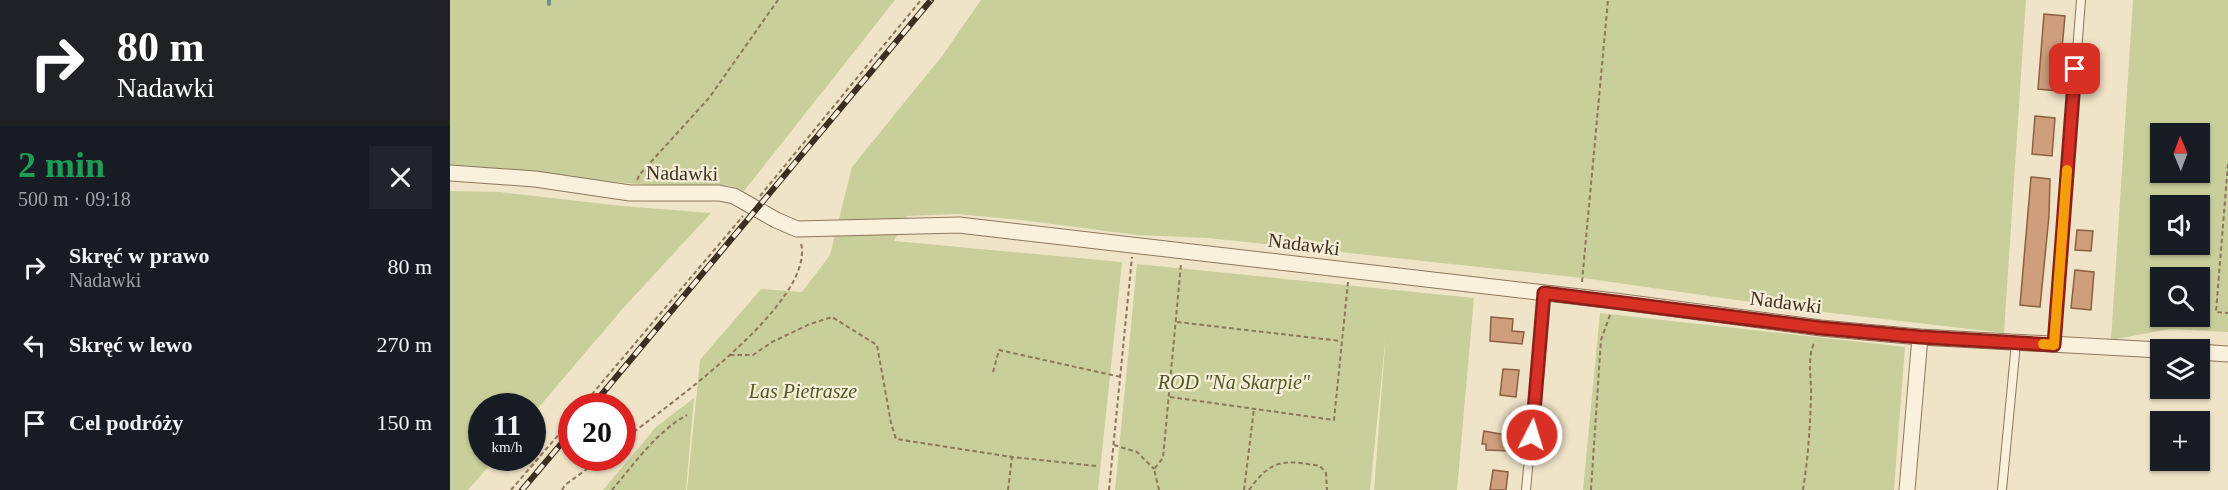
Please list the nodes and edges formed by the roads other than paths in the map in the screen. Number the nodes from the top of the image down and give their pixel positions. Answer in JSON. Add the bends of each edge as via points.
{"nodes":[{"id":1,"x":2081,"y":0,"type":"edge"},
{"id":2,"x":450,"y":173,"type":"edge"},
{"id":3,"x":1544,"y":293,"type":"junction"},
{"id":4,"x":1920,"y":337,"type":"junction"},
{"id":5,"x":2016,"y":343,"type":"junction"},
{"id":6,"x":2054,"y":345,"type":"junction"},
{"id":7,"x":2150,"y":350,"type":"edge"},
{"id":8,"x":2210,"y":353,"type":"edge"},
{"id":9,"x":2228,"y":354,"type":"edge"},
{"id":10,"x":1526,"y":490,"type":"edge"},
{"id":11,"x":1907,"y":490,"type":"edge"},
{"id":12,"x":2002,"y":490,"type":"edge"}],
"edges":[{"from":1,"to":6,"type":"lane"},
{"from":2,"to":3,"type":"street","name":"Nadawki","via":[[535,179],[630,193],[734,196],[797,229],[959,225]]},
{"from":3,"to":4,"type":"street","name":"Nadawki"},
{"from":3,"to":10,"type":"lane"},
{"from":4,"to":5,"type":"street","name":"Nadawki"},
{"from":4,"to":11,"type":"street"},
{"from":5,"to":6,"type":"street","name":"Nadawki"},
{"from":5,"to":12,"type":"lane"},
{"from":6,"to":7,"type":"street","name":"Nadawki"},
{"from":8,"to":9,"type":"street"}]}
